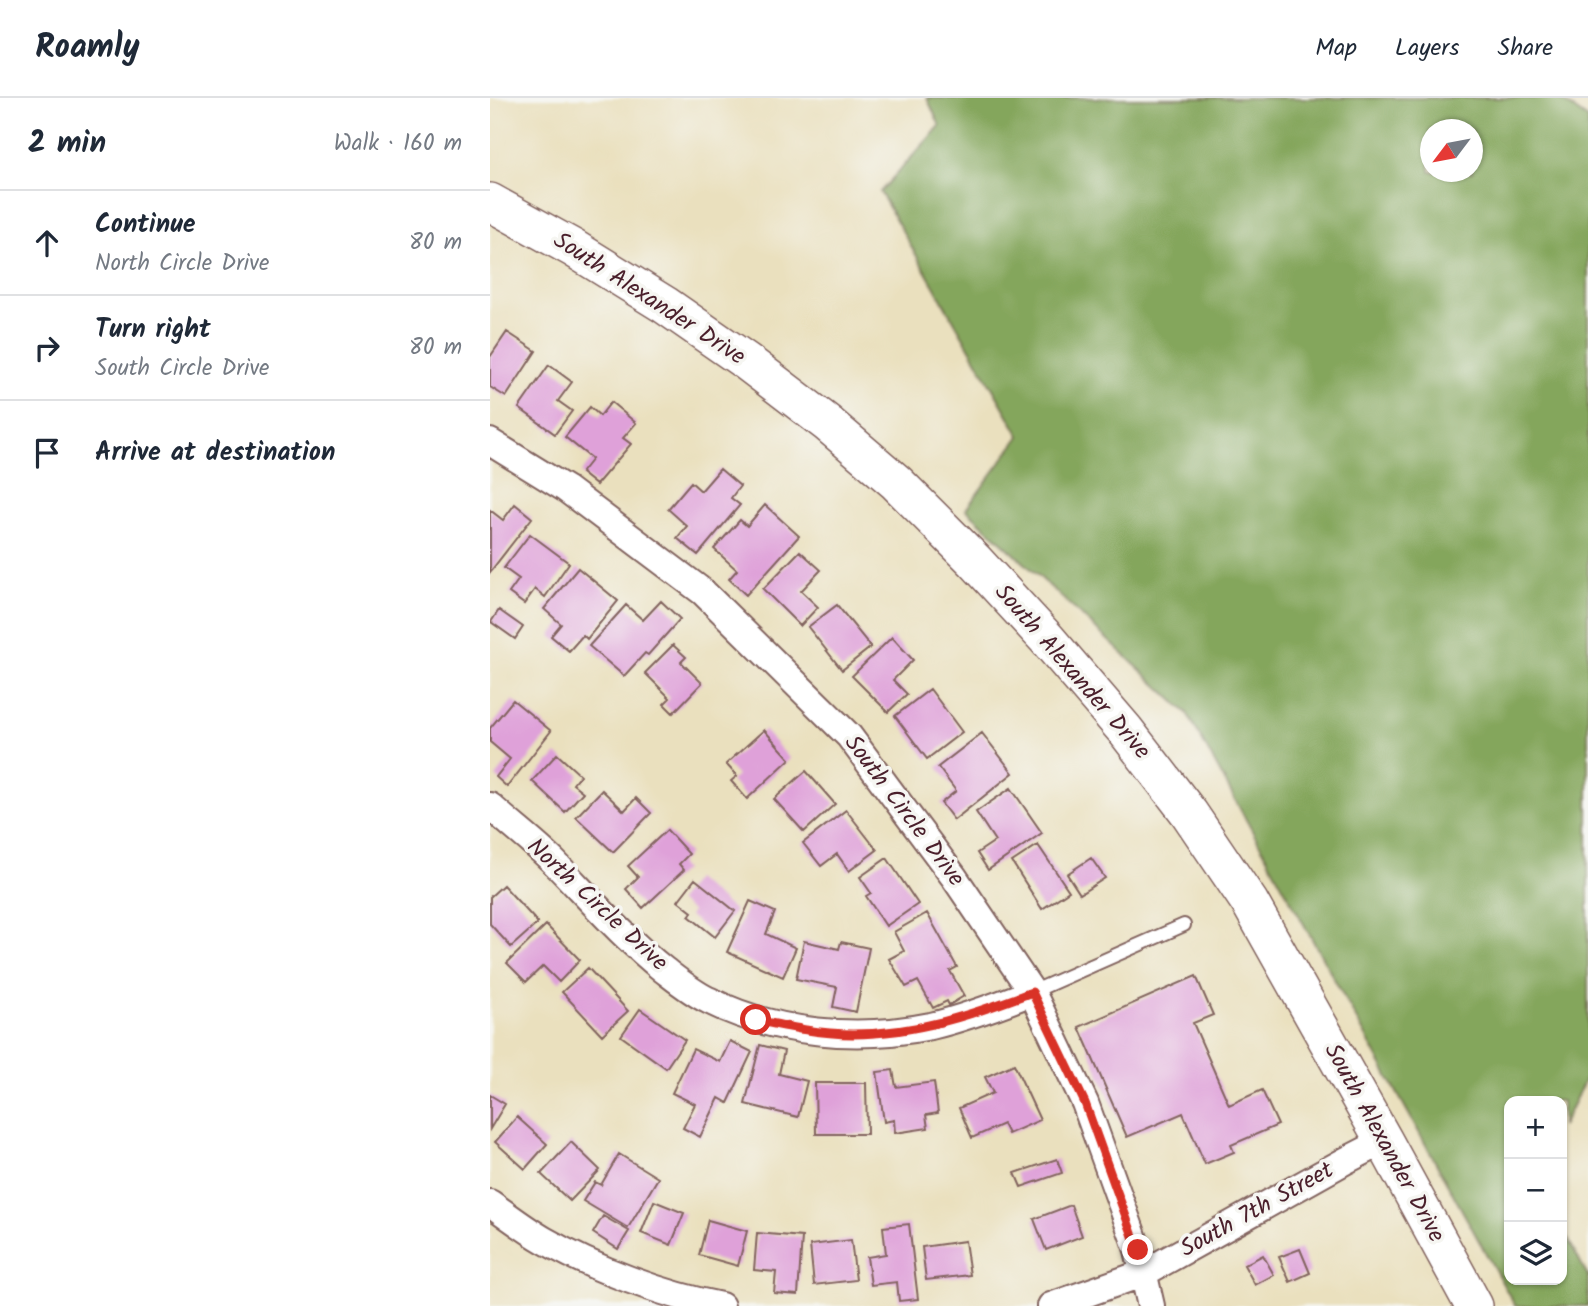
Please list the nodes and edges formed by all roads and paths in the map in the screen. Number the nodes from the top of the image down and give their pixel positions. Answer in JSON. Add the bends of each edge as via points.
{"nodes":[{"id":1,"x":490,"y":202,"type":"edge"},
{"id":2,"x":490,"y":442,"type":"edge"},
{"id":3,"x":490,"y":806,"type":"edge"},
{"id":4,"x":1184,"y":925,"type":"dead end"},
{"id":5,"x":1032,"y":992,"type":"junction"},
{"id":6,"x":1384,"y":1141,"type":"junction"},
{"id":7,"x":490,"y":1203,"type":"edge"},
{"id":8,"x":1144,"y":1273,"type":"junction"},
{"id":9,"x":722,"y":1306,"type":"edge"},
{"id":10,"x":1051,"y":1306,"type":"edge"},
{"id":11,"x":1151,"y":1306,"type":"edge"},
{"id":12,"x":1474,"y":1306,"type":"edge"}],
"edges":[{"from":1,"to":6,"type":"main road","name":"South Alexander Drive","via":[[665,305],[747,362],[896,482],[975,561],[1125,730],[1189,813],[1250,904]]},
{"from":2,"to":5,"type":"street","name":"South Circle Drive","via":[[566,489],[703,592],[849,736]]},
{"from":3,"to":5,"type":"street","name":"North Circle Drive","via":[[665,970],[706,999],[756,1020],[853,1034],[897,1031],[989,1009]]},
{"from":4,"to":5,"type":"lane"},
{"from":5,"to":8,"type":"street","name":"South Circle Drive","via":[[1085,1103]]},
{"from":6,"to":8,"type":"street","name":"South 7th Street"},
{"from":6,"to":12,"type":"main road","name":"South Alexander Drive"},
{"from":7,"to":9,"type":"street","via":[[543,1239],[595,1265],[682,1297]]},
{"from":8,"to":10,"type":"street","name":"South 7th Street"},
{"from":8,"to":11,"type":"street","name":"South Circle Drive"}]}
